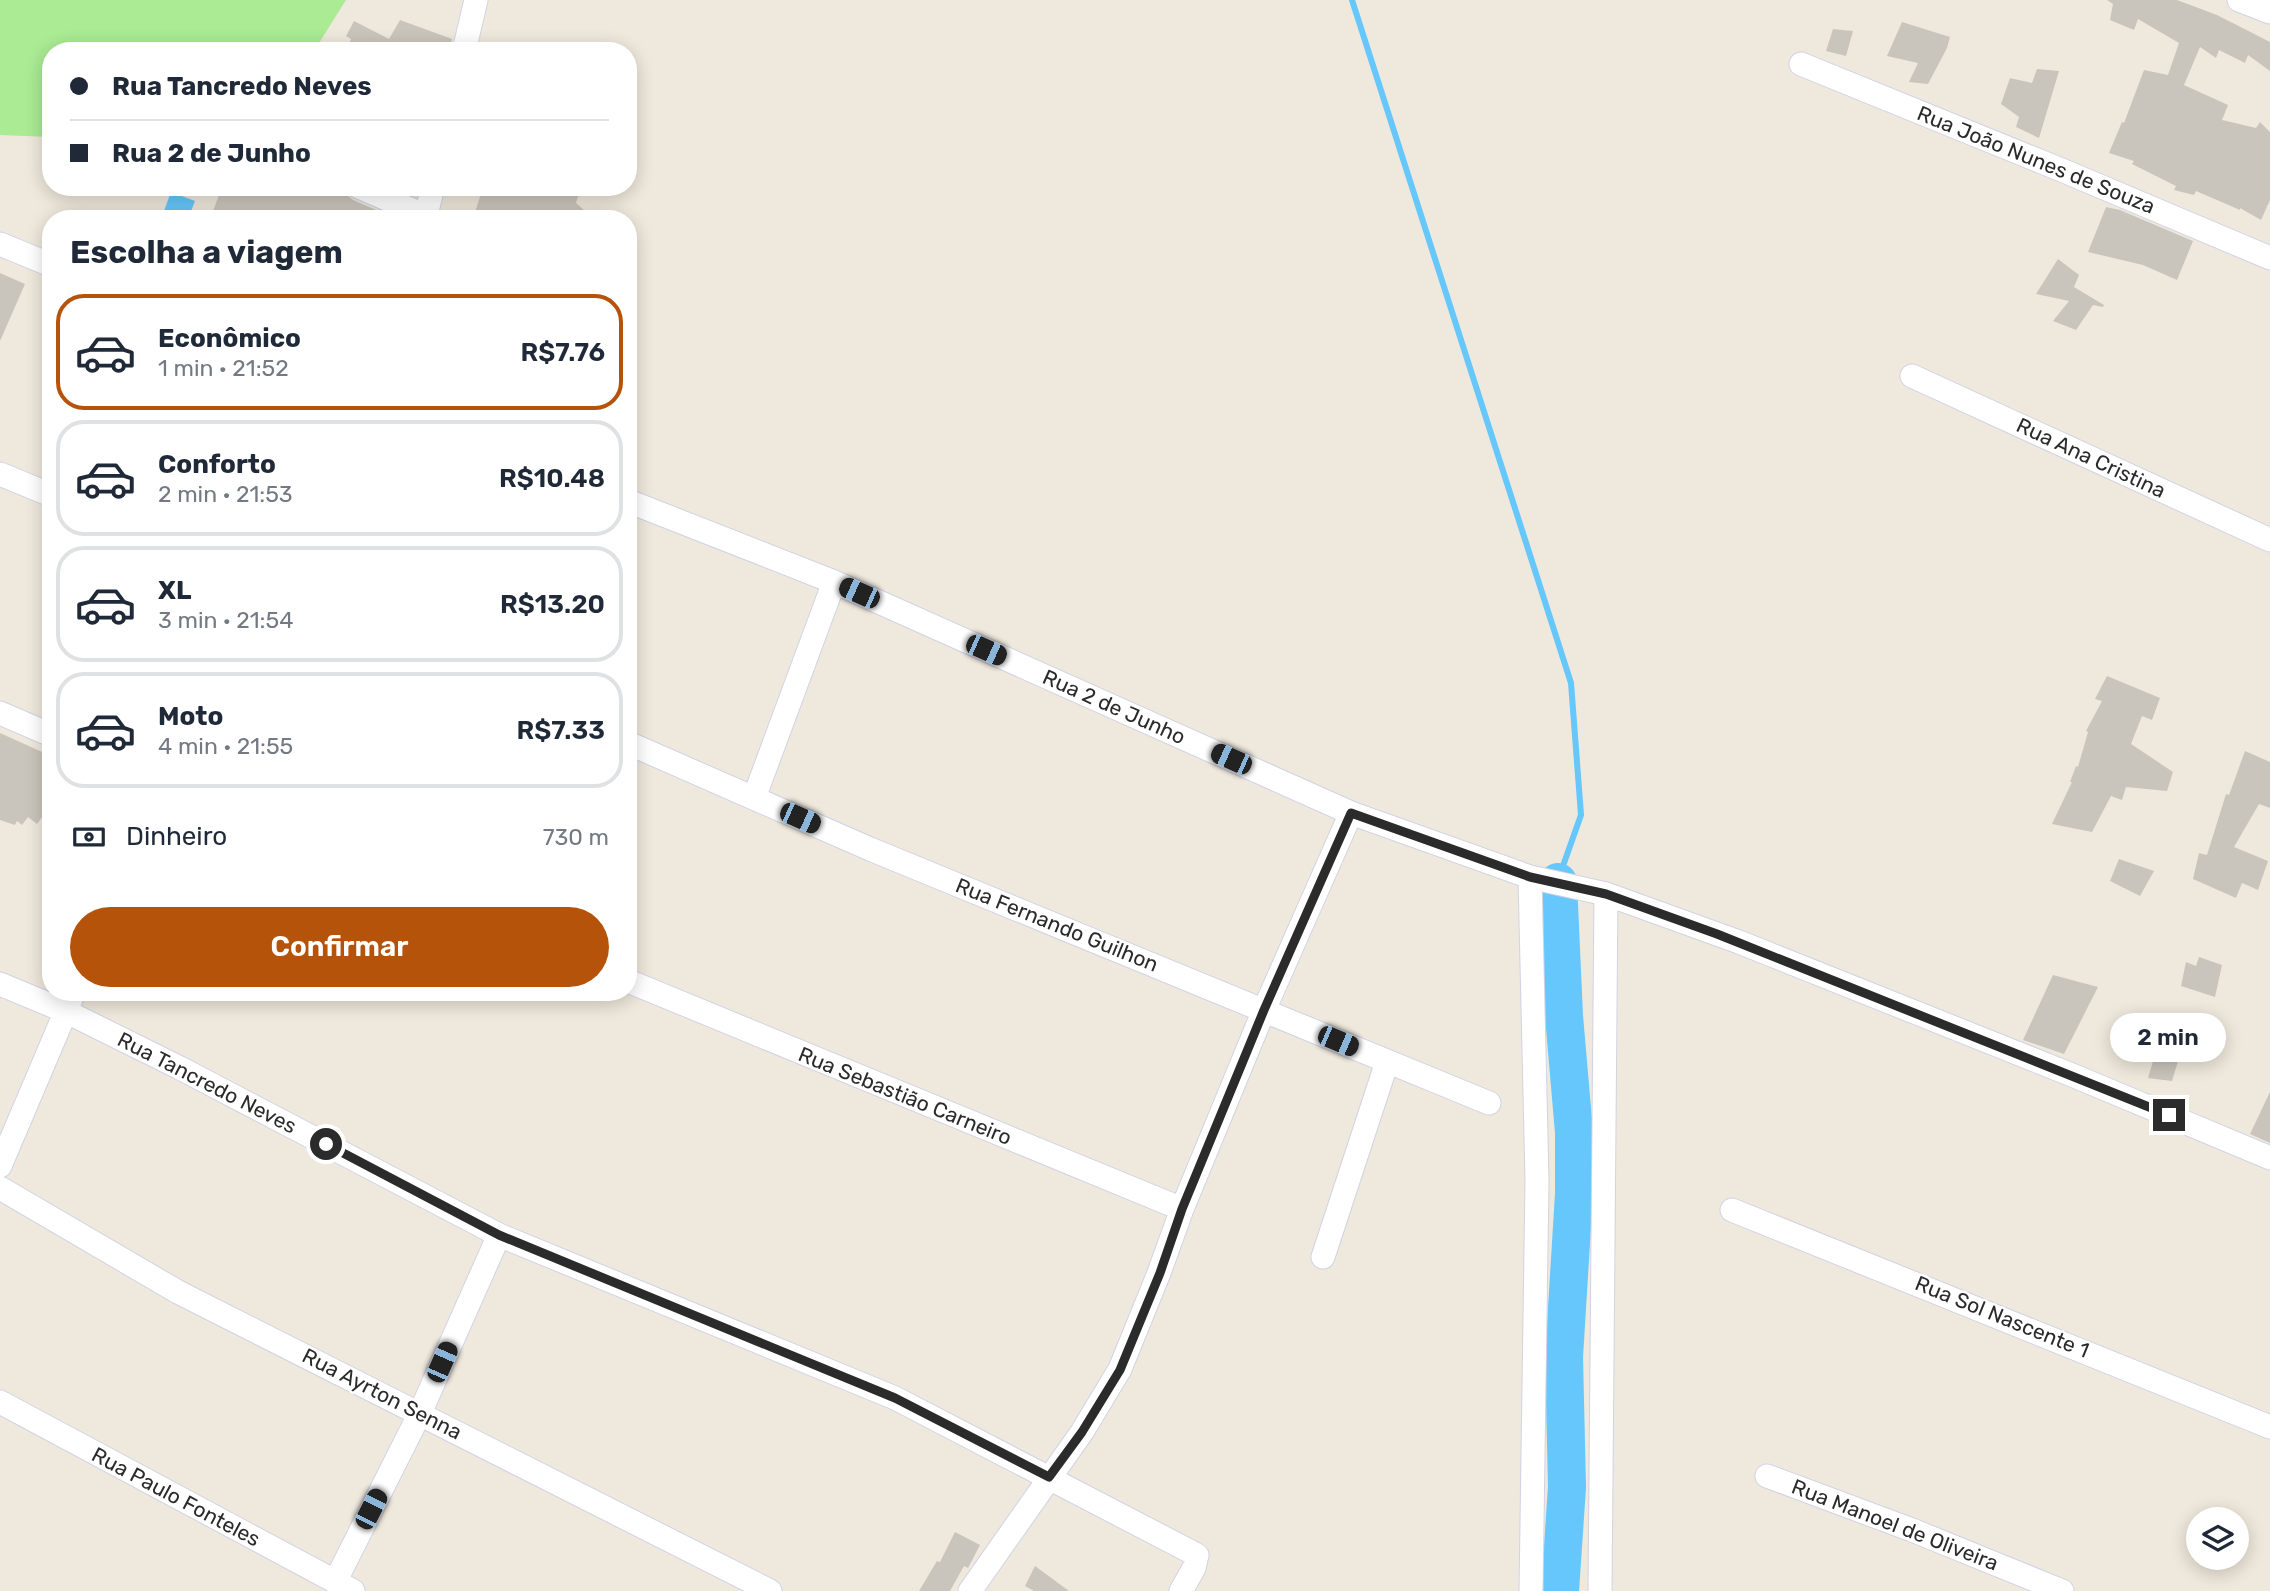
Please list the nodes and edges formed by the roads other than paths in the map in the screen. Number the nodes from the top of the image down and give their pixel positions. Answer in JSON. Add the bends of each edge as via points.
{"nodes":[{"id":1,"x":2239,"y":0,"type":"edge"},
{"id":2,"x":476,"y":1,"type":"edge"},
{"id":3,"x":2270,"y":12,"type":"edge"},
{"id":4,"x":466,"y":42,"type":"edge"},
{"id":5,"x":1801,"y":64,"type":"dead end"},
{"id":6,"x":378,"y":196,"type":"edge"},
{"id":7,"x":409,"y":210,"type":"edge"},
{"id":8,"x":0,"y":244,"type":"edge"},
{"id":9,"x":2270,"y":258,"type":"edge"},
{"id":10,"x":42,"y":261,"type":"edge"},
{"id":11,"x":1912,"y":376,"type":"dead end"},
{"id":12,"x":0,"y":474,"type":"edge"},
{"id":13,"x":42,"y":491,"type":"edge"},
{"id":14,"x":637,"y":505,"type":"edge"},
{"id":15,"x":2270,"y":540,"type":"edge"},
{"id":16,"x":834,"y":582,"type":"junction"},
{"id":17,"x":0,"y":713,"type":"edge"},
{"id":18,"x":42,"y":731,"type":"edge"},
{"id":19,"x":637,"y":747,"type":"edge"},
{"id":20,"x":754,"y":798,"type":"junction"},
{"id":21,"x":1351,"y":813,"type":"junction"},
{"id":22,"x":1530,"y":877,"type":"junction"},
{"id":23,"x":1606,"y":894,"type":"junction"},
{"id":24,"x":0,"y":984,"type":"edge"},
{"id":25,"x":637,"y":985,"type":"edge"},
{"id":26,"x":42,"y":995,"type":"edge"},
{"id":27,"x":70,"y":1002,"type":"edge"},
{"id":28,"x":1264,"y":1010,"type":"junction"},
{"id":29,"x":1387,"y":1062,"type":"junction"},
{"id":30,"x":1489,"y":1103,"type":"dead end"},
{"id":31,"x":2270,"y":1158,"type":"edge"},
{"id":32,"x":0,"y":1166,"type":"edge"},
{"id":33,"x":0,"y":1188,"type":"edge"},
{"id":34,"x":1182,"y":1209,"type":"junction"},
{"id":35,"x":1732,"y":1210,"type":"dead end"},
{"id":36,"x":499,"y":1235,"type":"junction"},
{"id":37,"x":1324,"y":1257,"type":"dead end"},
{"id":38,"x":0,"y":1402,"type":"edge"},
{"id":39,"x":420,"y":1413,"type":"junction"},
{"id":40,"x":2270,"y":1427,"type":"edge"},
{"id":41,"x":1767,"y":1476,"type":"dead end"},
{"id":42,"x":1049,"y":1477,"type":"junction"},
{"id":43,"x":344,"y":1586,"type":"edge"},
{"id":44,"x":770,"y":1591,"type":"edge"},
{"id":45,"x":970,"y":1591,"type":"edge"},
{"id":46,"x":1181,"y":1591,"type":"edge"},
{"id":47,"x":1531,"y":1591,"type":"edge"},
{"id":48,"x":1600,"y":1591,"type":"edge"},
{"id":49,"x":2062,"y":1591,"type":"edge"}],
"edges":[{"from":1,"to":3,"type":"street"},
{"from":2,"to":4,"type":"street"},
{"from":5,"to":9,"type":"street","name":"Rua João Nunes de Souza"},
{"from":6,"to":7,"type":"street"},
{"from":8,"to":10,"type":"street"},
{"from":11,"to":15,"type":"street","name":"Rua Ana Cristina"},
{"from":12,"to":13,"type":"street"},
{"from":14,"to":16,"type":"street","name":"Rua 2 de Junho"},
{"from":16,"to":20,"type":"street"},
{"from":16,"to":21,"type":"street","name":"Rua 2 de Junho"},
{"from":17,"to":18,"type":"street"},
{"from":19,"to":20,"type":"street","name":"Rua Fernando Guilhon"},
{"from":20,"to":28,"type":"street","name":"Rua Fernando Guilhon"},
{"from":21,"to":22,"type":"street","name":"Rua 2 de Junho"},
{"from":21,"to":28,"type":"street"},
{"from":22,"to":23,"type":"street","name":"Rua 2 de Junho"},
{"from":22,"to":47,"type":"street","via":[[1537,1181]]},
{"from":23,"to":31,"type":"street","name":"Rua 2 de Junho","via":[[1910,1010]]},
{"from":23,"to":48,"type":"street"},
{"from":24,"to":26,"type":"street","name":"Rua Tancredo Neves"},
{"from":25,"to":34,"type":"street","name":"Rua Sebastião Carneiro"},
{"from":27,"to":32,"type":"street"},
{"from":27,"to":36,"type":"street","name":"Rua Tancredo Neves"},
{"from":28,"to":29,"type":"street","name":"Rua Fernando Guilhon"},
{"from":28,"to":34,"type":"street"},
{"from":29,"to":30,"type":"street","name":"Rua Fernando Guilhon"},
{"from":29,"to":37,"type":"street"},
{"from":33,"to":39,"type":"street","name":"Rua Ayrton Senna","via":[[178,1292]]},
{"from":34,"to":42,"type":"street","via":[[1120,1370]]},
{"from":35,"to":40,"type":"street","name":"Rua Sol Nascente 1"},
{"from":36,"to":39,"type":"street"},
{"from":36,"to":42,"type":"street","name":"Rua Tancredo Neves","via":[[895,1398]]},
{"from":38,"to":43,"type":"street","name":"Rua Paulo Fonteles"},
{"from":39,"to":43,"type":"street"},
{"from":39,"to":44,"type":"street","name":"Rua Ayrton Senna"},
{"from":41,"to":49,"type":"street","name":"Rua Manoel de Oliveira"},
{"from":42,"to":45,"type":"street"},
{"from":42,"to":46,"type":"street","name":"Rua Tancredo Neves","via":[[1197,1555]]}]}
